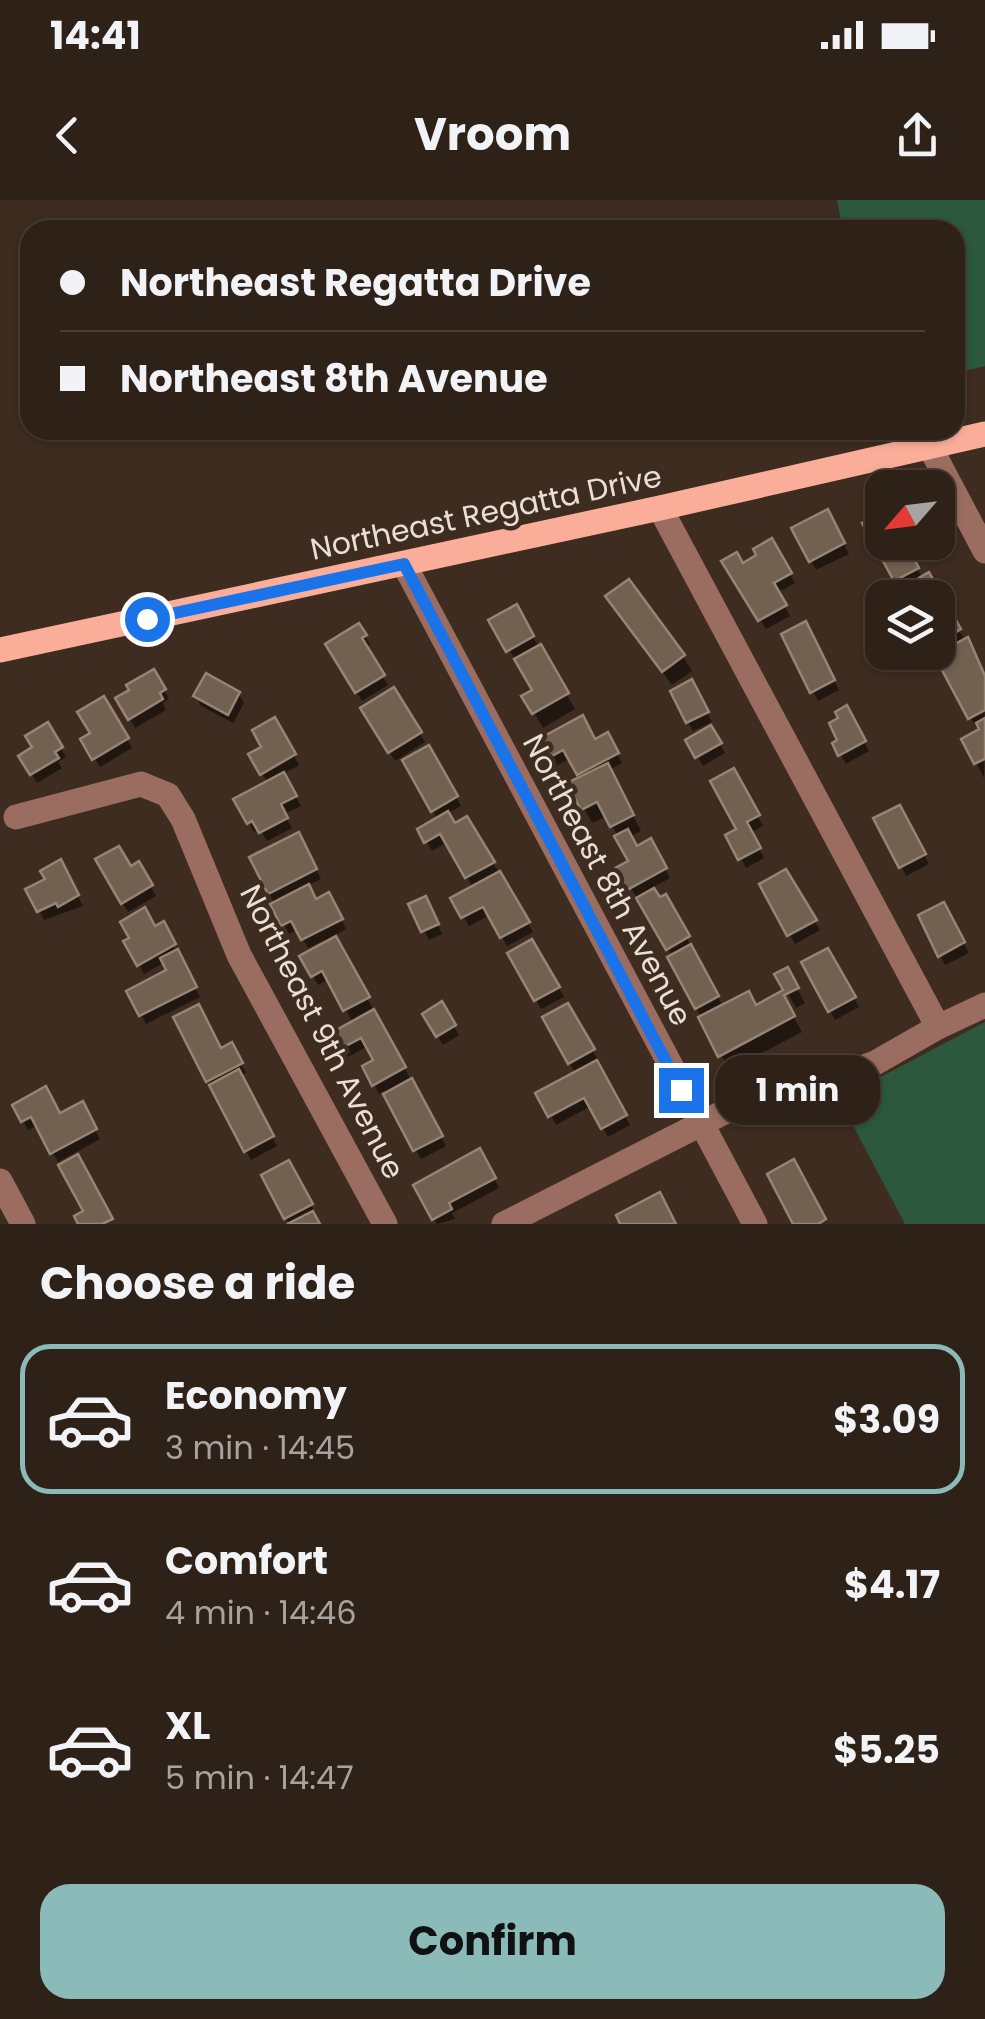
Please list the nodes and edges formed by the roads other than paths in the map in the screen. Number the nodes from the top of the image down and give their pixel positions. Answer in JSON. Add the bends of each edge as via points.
{"nodes":[{"id":1,"x":960,"y":440,"type":"edge"},
{"id":2,"x":930,"y":447,"type":"junction"},
{"id":3,"x":660,"y":508,"type":"junction"},
{"id":4,"x":985,"y":550,"type":"edge"},
{"id":5,"x":404,"y":564,"type":"junction"},
{"id":6,"x":0,"y":650,"type":"edge"},
{"id":7,"x":16,"y":817,"type":"dead end"},
{"id":8,"x":985,"y":1006,"type":"edge"},
{"id":9,"x":938,"y":1027,"type":"junction"},
{"id":10,"x":700,"y":1125,"type":"junction"},
{"id":11,"x":0,"y":1181,"type":"edge"},
{"id":12,"x":23,"y":1224,"type":"edge"},
{"id":13,"x":385,"y":1224,"type":"edge"},
{"id":14,"x":504,"y":1224,"type":"edge"},
{"id":15,"x":755,"y":1224,"type":"edge"}],
"edges":[{"from":1,"to":2,"type":"main road","name":"Northeast Regatta Drive"},
{"from":2,"to":3,"type":"main road","name":"Northeast Regatta Drive"},
{"from":2,"to":4,"type":"street"},
{"from":3,"to":5,"type":"main road","name":"Northeast Regatta Drive"},
{"from":3,"to":9,"type":"street"},
{"from":5,"to":6,"type":"main road","name":"Northeast Regatta Drive"},
{"from":5,"to":10,"type":"street","name":"Northeast 8th Avenue"},
{"from":7,"to":13,"type":"street","name":"Northeast 9th Avenue","via":[[141,784],[168,795],[239,955]]},
{"from":8,"to":9,"type":"street"},
{"from":9,"to":10,"type":"street","via":[[875,1063],[772,1091]]},
{"from":10,"to":14,"type":"street"},
{"from":10,"to":15,"type":"street","name":"Northeast 8th Avenue"},
{"from":11,"to":12,"type":"street"}]}
